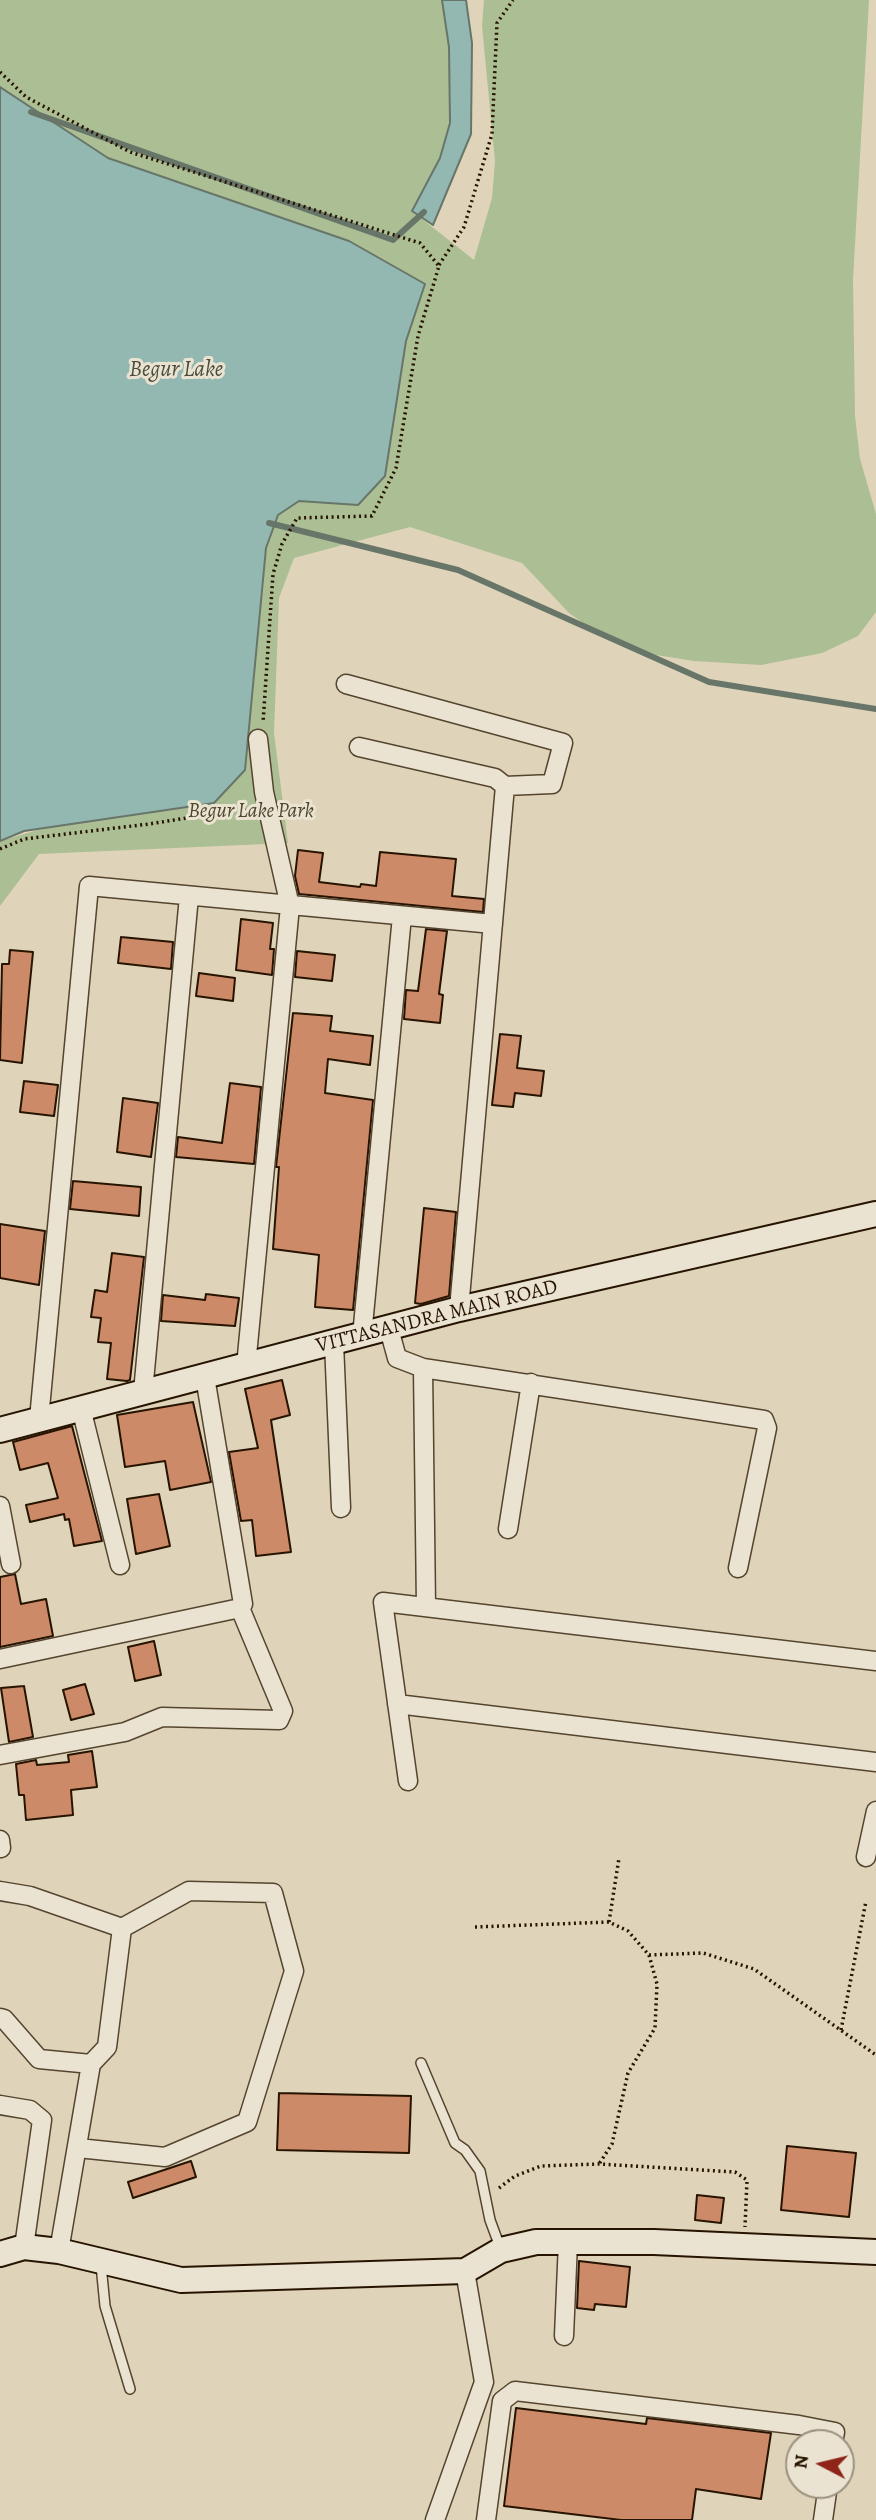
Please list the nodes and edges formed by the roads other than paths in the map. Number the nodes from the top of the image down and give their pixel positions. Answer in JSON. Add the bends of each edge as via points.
{"nodes":[{"id":1,"x":346,"y":684,"type":"dead end"},
{"id":2,"x":260,"y":731,"type":"road end"},
{"id":3,"x":359,"y":747,"type":"dead end"},
{"id":4,"x":505,"y":786,"type":"junction"},
{"id":5,"x":189,"y":896,"type":"junction"},
{"id":6,"x":290,"y":906,"type":"junction"},
{"id":7,"x":402,"y":916,"type":"junction"},
{"id":8,"x":494,"y":924,"type":"junction"},
{"id":9,"x":876,"y":1214,"type":"edge"},
{"id":10,"x":459,"y":1309,"type":"junction"},
{"id":11,"x":389,"y":1329,"type":"junction"},
{"id":12,"x":362,"y":1336,"type":"junction"},
{"id":13,"x":334,"y":1343,"type":"junction"},
{"id":14,"x":246,"y":1366,"type":"junction"},
{"id":15,"x":423,"y":1368,"type":"junction"},
{"id":16,"x":205,"y":1377,"type":"junction"},
{"id":17,"x":531,"y":1383,"type":"junction"},
{"id":18,"x":144,"y":1392,"type":"junction"},
{"id":19,"x":81,"y":1408,"type":"junction"},
{"id":20,"x":39,"y":1419,"type":"junction"},
{"id":21,"x":0,"y":1430,"type":"edge"},
{"id":22,"x":0,"y":1506,"type":"edge"},
{"id":23,"x":341,"y":1508,"type":"dead end"},
{"id":24,"x":508,"y":1529,"type":"dead end"},
{"id":25,"x":11,"y":1564,"type":"dead end"},
{"id":26,"x":120,"y":1565,"type":"dead end"},
{"id":27,"x":738,"y":1568,"type":"dead end"},
{"id":28,"x":426,"y":1607,"type":"junction"},
{"id":29,"x":240,"y":1608,"type":"junction"},
{"id":30,"x":0,"y":1659,"type":"edge"},
{"id":31,"x":876,"y":1661,"type":"edge"},
{"id":32,"x":397,"y":1704,"type":"junction"},
{"id":33,"x":0,"y":1755,"type":"edge"},
{"id":34,"x":876,"y":1762,"type":"edge"},
{"id":35,"x":408,"y":1781,"type":"dead end"},
{"id":36,"x":876,"y":1811,"type":"edge"},
{"id":37,"x":866,"y":1857,"type":"dead end"},
{"id":38,"x":0,"y":1891,"type":"edge"},
{"id":39,"x":122,"y":1928,"type":"junction"},
{"id":40,"x":0,"y":2018,"type":"edge"},
{"id":41,"x":421,"y":2063,"type":"dead end"},
{"id":42,"x":91,"y":2064,"type":"junction"},
{"id":43,"x":0,"y":2105,"type":"edge"},
{"id":44,"x":78,"y":2148,"type":"junction"},
{"id":45,"x":568,"y":2242,"type":"junction"},
{"id":46,"x":24,"y":2247,"type":"junction"},
{"id":47,"x":501,"y":2250,"type":"junction"},
{"id":48,"x":59,"y":2251,"type":"junction"},
{"id":49,"x":876,"y":2252,"type":"edge"},
{"id":50,"x":0,"y":2254,"type":"edge"},
{"id":51,"x":100,"y":2261,"type":"junction"},
{"id":52,"x":465,"y":2270,"type":"junction"},
{"id":53,"x":564,"y":2336,"type":"dead end"},
{"id":54,"x":130,"y":2389,"type":"dead end"},
{"id":55,"x":820,"y":2429,"type":"edge"},
{"id":56,"x":826,"y":2499,"type":"edge"},
{"id":57,"x":435,"y":2520,"type":"edge"},
{"id":58,"x":486,"y":2520,"type":"edge"},
{"id":59,"x":823,"y":2520,"type":"edge"}],
"edges":[{"from":1,"to":4,"type":"street","via":[[563,743],[552,785]]},
{"from":2,"to":6,"type":"street","via":[[264,792]]},
{"from":3,"to":4,"type":"street","via":[[495,778]]},
{"from":4,"to":8,"type":"street"},
{"from":5,"to":6,"type":"street"},
{"from":5,"to":18,"type":"street"},
{"from":5,"to":20,"type":"street","via":[[89,886]]},
{"from":6,"to":7,"type":"street"},
{"from":6,"to":14,"type":"street"},
{"from":7,"to":8,"type":"street"},
{"from":7,"to":12,"type":"street"},
{"from":8,"to":10,"type":"street"},
{"from":9,"to":10,"type":"street","name":"VITTASANDRA MAIN ROAD"},
{"from":10,"to":11,"type":"street","name":"VITTASANDRA MAIN ROAD"},
{"from":11,"to":12,"type":"street","name":"VITTASANDRA MAIN ROAD"},
{"from":11,"to":15,"type":"street","via":[[397,1358]]},
{"from":12,"to":13,"type":"street","name":"VITTASANDRA MAIN ROAD"},
{"from":13,"to":14,"type":"street","name":"VITTASANDRA MAIN ROAD"},
{"from":13,"to":23,"type":"street"},
{"from":14,"to":16,"type":"street","name":"VITTASANDRA MAIN ROAD"},
{"from":15,"to":17,"type":"street"},
{"from":15,"to":28,"type":"street"},
{"from":16,"to":18,"type":"street","name":"VITTASANDRA MAIN ROAD"},
{"from":16,"to":29,"type":"street","via":[[243,1599]]},
{"from":17,"to":24,"type":"street"},
{"from":17,"to":27,"type":"street","via":[[764,1420],[767,1428]]},
{"from":18,"to":19,"type":"street","name":"VITTASANDRA MAIN ROAD"},
{"from":19,"to":20,"type":"street","name":"VITTASANDRA MAIN ROAD"},
{"from":19,"to":26,"type":"street"},
{"from":20,"to":21,"type":"street","name":"VITTASANDRA MAIN ROAD"},
{"from":22,"to":25,"type":"street"},
{"from":28,"to":31,"type":"street"},
{"from":28,"to":32,"type":"street","via":[[383,1602]]},
{"from":29,"to":30,"type":"street"},
{"from":29,"to":33,"type":"street","via":[[283,1711],[279,1720],[162,1717],[125,1732]]},
{"from":32,"to":34,"type":"street"},
{"from":32,"to":35,"type":"street"},
{"from":36,"to":37,"type":"street"},
{"from":38,"to":39,"type":"street","via":[[30,1896]]},
{"from":39,"to":42,"type":"street","via":[[107,2047]]},
{"from":39,"to":44,"type":"street","via":[[189,1891],[273,1893],[294,1971],[247,2122],[165,2157]]},
{"from":40,"to":42,"type":"street","via":[[39,2059]]},
{"from":41,"to":47,"type":"lane","via":[[455,2143],[480,2171]]},
{"from":42,"to":44,"type":"street"},
{"from":43,"to":46,"type":"street","via":[[30,2110],[42,2120]]},
{"from":44,"to":48,"type":"street"},
{"from":45,"to":47,"type":"street","via":[[536,2242]]},
{"from":45,"to":49,"type":"street"},
{"from":45,"to":53,"type":"street"},
{"from":46,"to":48,"type":"street"},
{"from":46,"to":50,"type":"street"},
{"from":47,"to":52,"type":"street"},
{"from":48,"to":51,"type":"street"},
{"from":51,"to":52,"type":"street","via":[[181,2280]]},
{"from":51,"to":54,"type":"lane","via":[[105,2306]]},
{"from":52,"to":57,"type":"street","via":[[484,2382]]},
{"from":55,"to":58,"type":"street","via":[[515,2391],[502,2401]]},
{"from":56,"to":59,"type":"street"}]}
